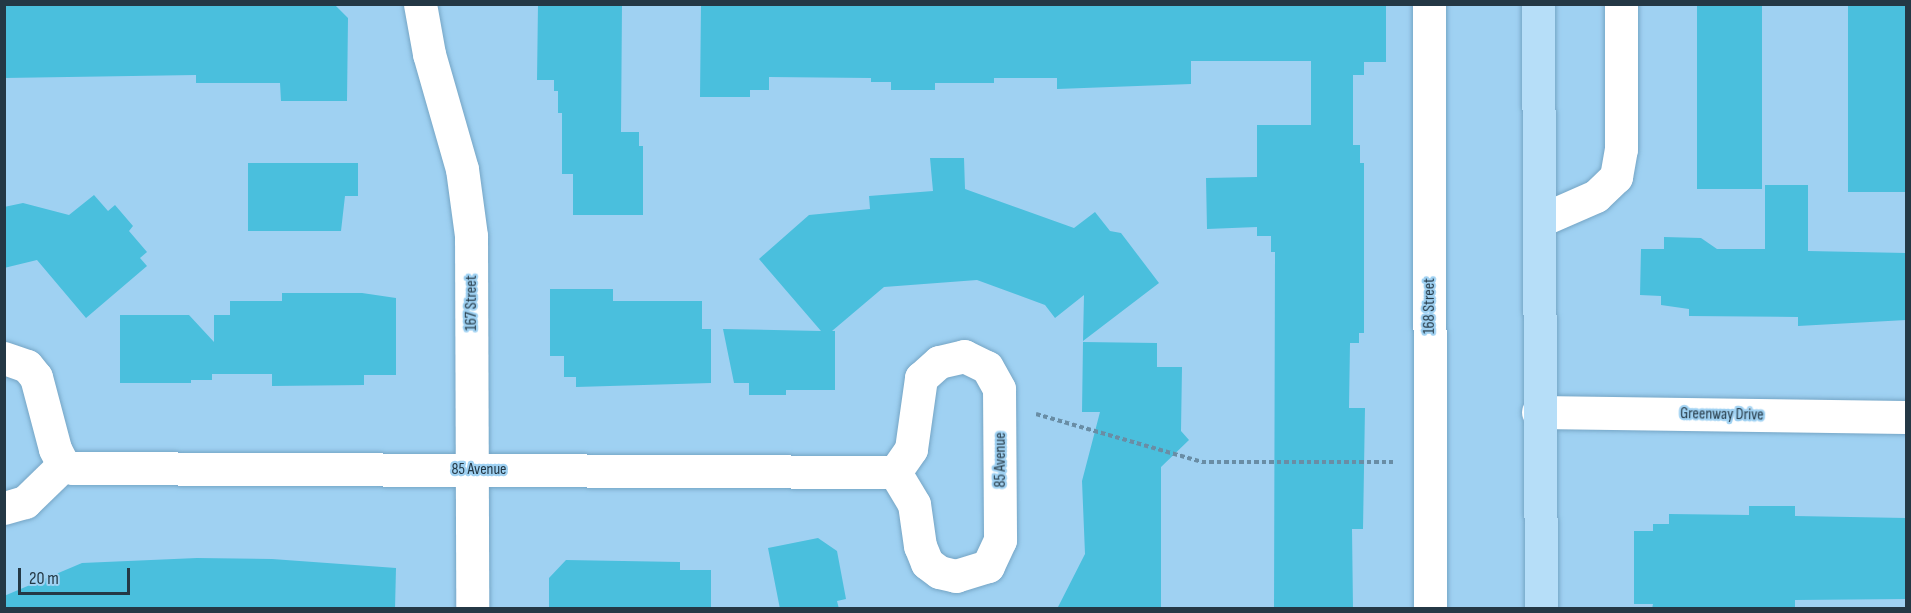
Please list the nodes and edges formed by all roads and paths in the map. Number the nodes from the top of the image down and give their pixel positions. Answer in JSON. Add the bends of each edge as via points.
{"nodes":[{"id":1,"x":420,"y":4,"type":"edge"},
{"id":2,"x":1429,"y":4,"type":"edge"},
{"id":3,"x":1538,"y":4,"type":"edge"},
{"id":4,"x":1621,"y":4,"type":"edge"},
{"id":5,"x":1539,"y":220,"type":"junction"},
{"id":6,"x":4,"y":358,"type":"edge"},
{"id":7,"x":1538,"y":412,"type":"junction"},
{"id":8,"x":1031,"y":413,"type":"dead end"},
{"id":9,"x":1906,"y":417,"type":"edge"},
{"id":10,"x":1403,"y":462,"type":"dead end"},
{"id":11,"x":63,"y":465,"type":"junction"},
{"id":12,"x":471,"y":470,"type":"junction"},
{"id":13,"x":896,"y":472,"type":"junction"},
{"id":14,"x":4,"y":508,"type":"edge"},
{"id":15,"x":472,"y":609,"type":"edge"},
{"id":16,"x":1430,"y":609,"type":"edge"},
{"id":17,"x":1541,"y":609,"type":"edge"}],
"edges":[{"from":1,"to":12,"type":"street","name":"167 Street","via":[[429,54],[462,168],[470,222]]},
{"from":2,"to":16,"type":"street","name":"168 Street"},
{"from":3,"to":5,"type":"main road"},
{"from":4,"to":5,"type":"street","via":[[1621,149],[1616,177],[1596,196]]},
{"from":5,"to":7,"type":"main road"},
{"from":6,"to":11,"type":"street","via":[[27,366],[36,376],[49,432]]},
{"from":7,"to":9,"type":"street","name":"Greenway Drive"},
{"from":7,"to":17,"type":"main road"},
{"from":8,"to":10,"type":"path","via":[[1202,462]]},
{"from":11,"to":12,"type":"street","name":"85 Avenue","via":[[95,469]]},
{"from":11,"to":14,"type":"street","via":[[25,502]]},
{"from":12,"to":13,"type":"street","name":"85 Avenue"},
{"from":12,"to":15,"type":"street","name":"167 Street"},
{"from":13,"to":13,"type":"street","name":"85 Avenue","via":[[914,504],[920,546],[927,563],[939,572],[956,576],[988,566],[1000,540],[1001,405],[998,382],[982,363],[951,357],[932,365],[924,374],[916,396],[911,449]]}]}
